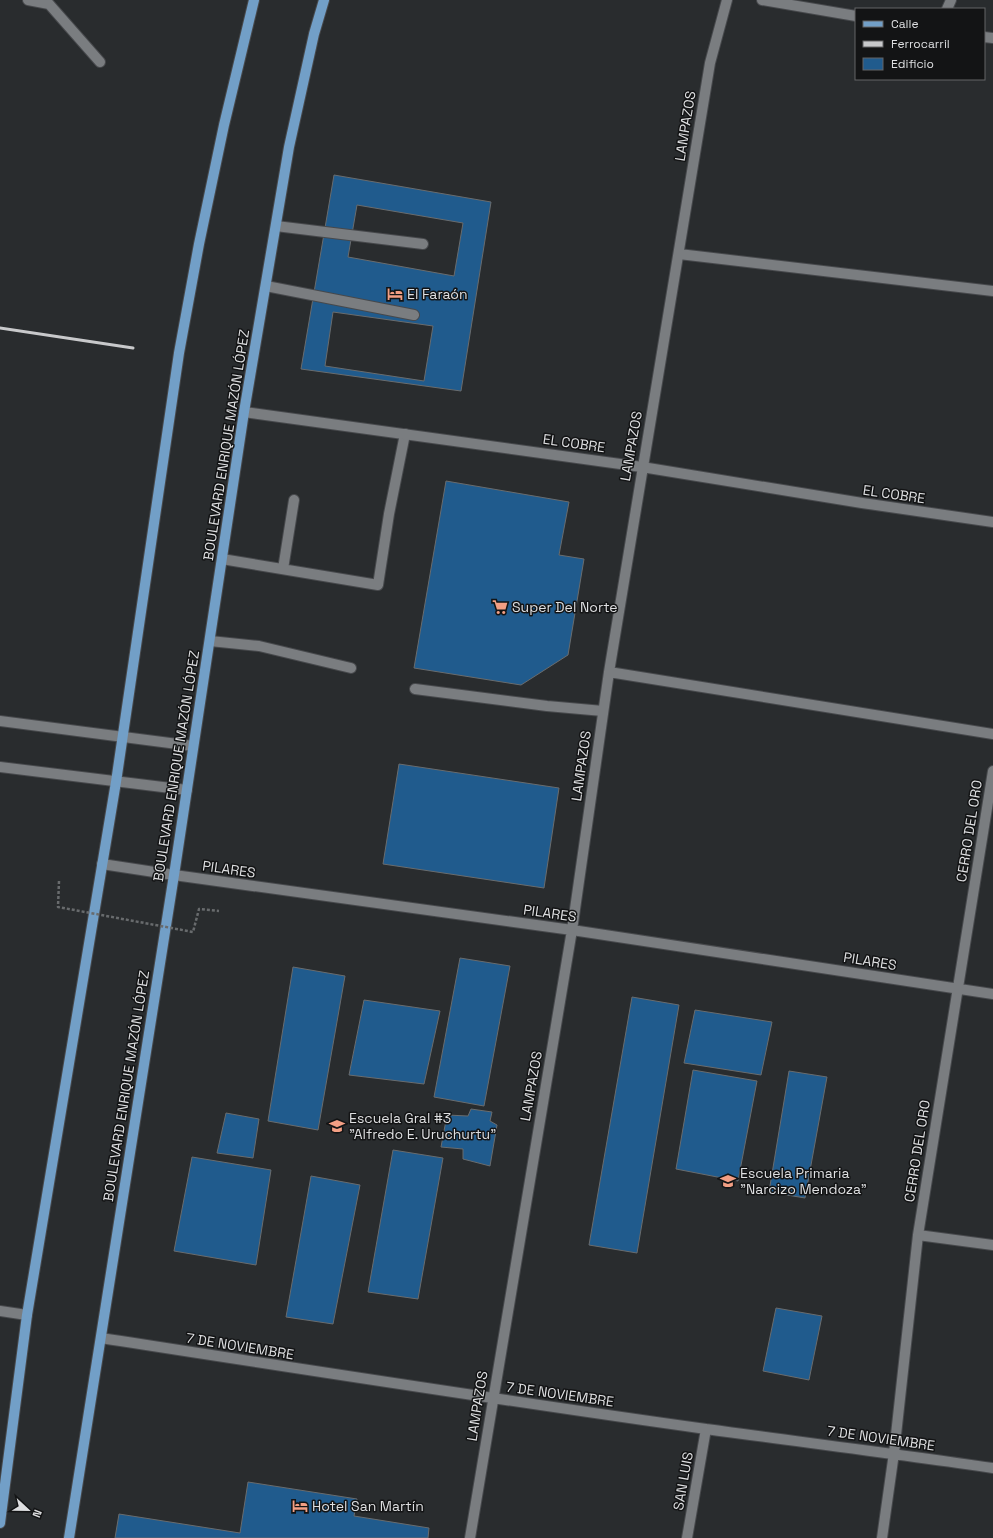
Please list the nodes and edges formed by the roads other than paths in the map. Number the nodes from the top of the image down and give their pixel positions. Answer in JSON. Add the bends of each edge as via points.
{"nodes":[{"id":1,"x":28,"y":0,"type":"edge"},
{"id":2,"x":254,"y":0,"type":"edge"},
{"id":3,"x":324,"y":0,"type":"edge"},
{"id":4,"x":727,"y":0,"type":"edge"},
{"id":5,"x":762,"y":0,"type":"edge"},
{"id":6,"x":855,"y":16,"type":"edge"},
{"id":7,"x":100,"y":62,"type":"dead end"},
{"id":8,"x":276,"y":226,"type":"junction"},
{"id":9,"x":423,"y":244,"type":"dead end"},
{"id":10,"x":679,"y":254,"type":"junction"},
{"id":11,"x":266,"y":286,"type":"junction"},
{"id":12,"x":993,"y":291,"type":"edge"},
{"id":13,"x":414,"y":315,"type":"dead end"},
{"id":14,"x":244,"y":412,"type":"junction"},
{"id":15,"x":405,"y":434,"type":"junction"},
{"id":16,"x":642,"y":467,"type":"junction"},
{"id":17,"x":294,"y":500,"type":"dead end"},
{"id":18,"x":993,"y":522,"type":"edge"},
{"id":19,"x":222,"y":559,"type":"junction"},
{"id":20,"x":283,"y":569,"type":"junction"},
{"id":21,"x":210,"y":641,"type":"junction"},
{"id":22,"x":351,"y":668,"type":"dead end"},
{"id":23,"x":609,"y":672,"type":"junction"},
{"id":24,"x":415,"y":689,"type":"dead end"},
{"id":25,"x":603,"y":711,"type":"junction"},
{"id":26,"x":0,"y":721,"type":"edge"},
{"id":27,"x":993,"y":734,"type":"edge"},
{"id":28,"x":123,"y":737,"type":"junction"},
{"id":29,"x":193,"y":746,"type":"junction"},
{"id":30,"x":0,"y":767,"type":"edge"},
{"id":31,"x":993,"y":771,"type":"edge"},
{"id":32,"x":116,"y":782,"type":"junction"},
{"id":33,"x":187,"y":790,"type":"junction"},
{"id":34,"x":102,"y":864,"type":"junction"},
{"id":35,"x":174,"y":875,"type":"junction"},
{"id":36,"x":572,"y":930,"type":"junction"},
{"id":37,"x":958,"y":988,"type":"junction"},
{"id":38,"x":993,"y":994,"type":"edge"},
{"id":39,"x":918,"y":1235,"type":"junction"},
{"id":40,"x":993,"y":1245,"type":"edge"},
{"id":41,"x":0,"y":1311,"type":"edge"},
{"id":42,"x":27,"y":1315,"type":"junction"},
{"id":43,"x":100,"y":1338,"type":"junction"},
{"id":44,"x":493,"y":1398,"type":"junction"},
{"id":45,"x":706,"y":1429,"type":"junction"},
{"id":46,"x":894,"y":1453,"type":"junction"},
{"id":47,"x":993,"y":1468,"type":"edge"},
{"id":48,"x":2,"y":1486,"type":"edge"},
{"id":49,"x":0,"y":1523,"type":"edge"},
{"id":50,"x":69,"y":1538,"type":"edge"},
{"id":51,"x":470,"y":1538,"type":"edge"},
{"id":52,"x":687,"y":1538,"type":"edge"},
{"id":53,"x":882,"y":1538,"type":"edge"}],
"edges":[{"from":1,"to":7,"type":"street","via":[[49,4]]},
{"from":2,"to":28,"type":"main road","via":[[221,140],[179,353]]},
{"from":3,"to":8,"type":"main road","name":"BOULEVARD ENRIQUE MAZÓN LÓPEZ","via":[[289,147]]},
{"from":4,"to":10,"type":"street","name":"LAMPAZOS","via":[[710,63]]},
{"from":5,"to":6,"type":"street"},
{"from":8,"to":9,"type":"street"},
{"from":8,"to":11,"type":"main road","name":"BOULEVARD ENRIQUE MAZÓN LÓPEZ"},
{"from":10,"to":12,"type":"street"},
{"from":10,"to":16,"type":"street","name":"LAMPAZOS"},
{"from":11,"to":13,"type":"street"},
{"from":11,"to":14,"type":"main road","name":"BOULEVARD ENRIQUE MAZÓN LÓPEZ"},
{"from":14,"to":15,"type":"street","name":"EL COBRE"},
{"from":14,"to":19,"type":"main road","name":"BOULEVARD ENRIQUE MAZÓN LÓPEZ"},
{"from":15,"to":16,"type":"street","name":"EL COBRE"},
{"from":15,"to":20,"type":"street","via":[[378,585]]},
{"from":16,"to":18,"type":"street","name":"EL COBRE"},
{"from":16,"to":23,"type":"street","name":"LAMPAZOS"},
{"from":17,"to":20,"type":"street"},
{"from":19,"to":20,"type":"street"},
{"from":19,"to":21,"type":"main road","name":"BOULEVARD ENRIQUE MAZÓN LÓPEZ"},
{"from":21,"to":22,"type":"street","via":[[259,646]]},
{"from":21,"to":29,"type":"main road","name":"BOULEVARD ENRIQUE MAZÓN LÓPEZ"},
{"from":23,"to":25,"type":"street","name":"LAMPAZOS"},
{"from":23,"to":27,"type":"street"},
{"from":24,"to":25,"type":"street"},
{"from":25,"to":36,"type":"street","name":"LAMPAZOS"},
{"from":26,"to":28,"type":"street"},
{"from":28,"to":29,"type":"street"},
{"from":28,"to":32,"type":"main road"},
{"from":29,"to":33,"type":"main road","name":"BOULEVARD ENRIQUE MAZÓN LÓPEZ"},
{"from":30,"to":32,"type":"street"},
{"from":31,"to":37,"type":"street","name":"CERRO DEL ORO"},
{"from":32,"to":33,"type":"street"},
{"from":32,"to":34,"type":"main road"},
{"from":33,"to":35,"type":"main road","name":"BOULEVARD ENRIQUE MAZÓN LÓPEZ"},
{"from":34,"to":35,"type":"street","name":"PILARES"},
{"from":34,"to":42,"type":"main road"},
{"from":35,"to":36,"type":"street","name":"PILARES"},
{"from":35,"to":43,"type":"main road","name":"BOULEVARD ENRIQUE MAZÓN LÓPEZ"},
{"from":36,"to":37,"type":"street","name":"PILARES"},
{"from":36,"to":44,"type":"street","name":"LAMPAZOS"},
{"from":37,"to":38,"type":"street","name":"PILARES"},
{"from":37,"to":39,"type":"street","name":"CERRO DEL ORO"},
{"from":39,"to":40,"type":"street"},
{"from":39,"to":46,"type":"street","name":"CERRO DEL ORO"},
{"from":41,"to":42,"type":"street"},
{"from":42,"to":48,"type":"main road"},
{"from":43,"to":44,"type":"street","name":"7 DE NOVIEMBRE"},
{"from":43,"to":50,"type":"main road","name":"BOULEVARD ENRIQUE MAZÓN LÓPEZ"},
{"from":44,"to":45,"type":"street","name":"7 DE NOVIEMBRE"},
{"from":44,"to":51,"type":"street","name":"LAMPAZOS"},
{"from":45,"to":46,"type":"street","name":"7 DE NOVIEMBRE"},
{"from":45,"to":52,"type":"street","name":"SAN LUIS"},
{"from":46,"to":47,"type":"street","name":"7 DE NOVIEMBRE"},
{"from":46,"to":53,"type":"street","name":"CERRO DEL ORO"},
{"from":48,"to":49,"type":"main road"}]}
